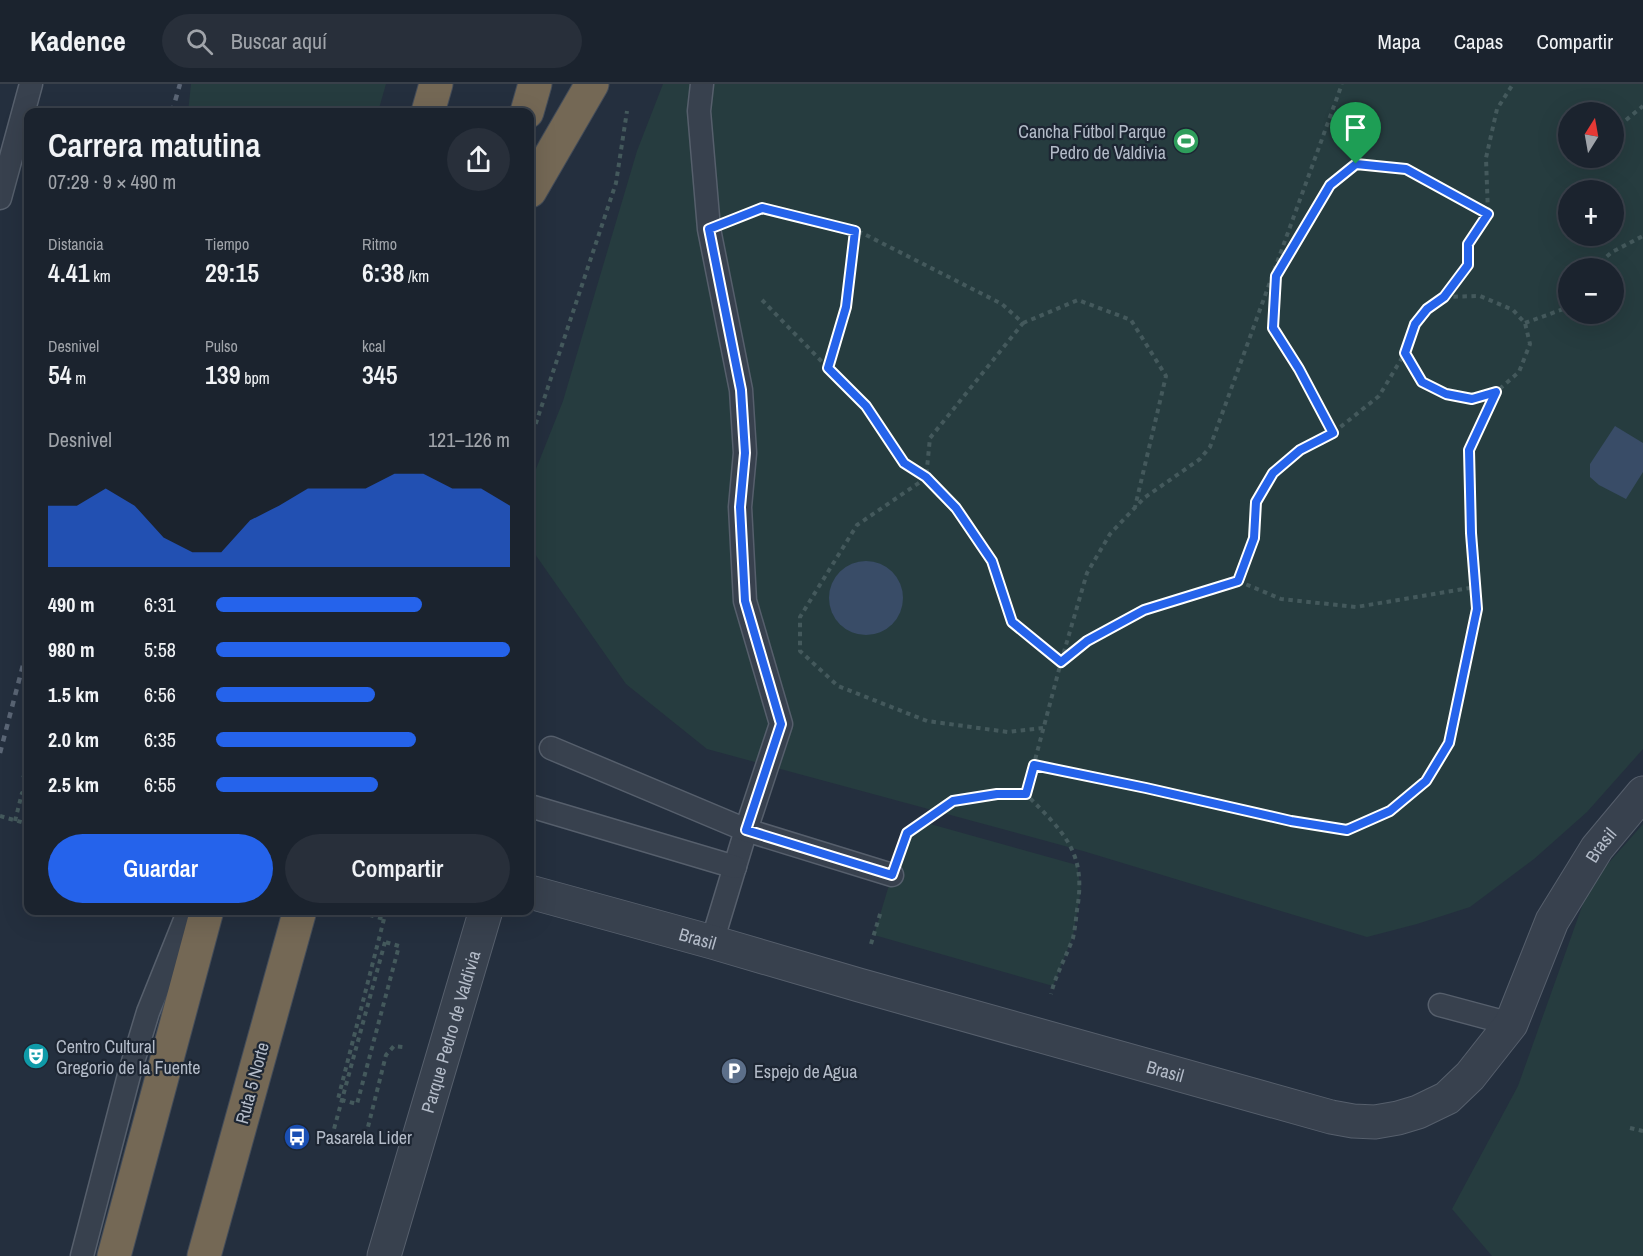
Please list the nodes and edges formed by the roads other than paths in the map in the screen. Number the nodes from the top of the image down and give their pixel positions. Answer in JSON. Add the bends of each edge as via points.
{"nodes":[{"id":1,"x":31,"y":84,"type":"edge"},
{"id":2,"x":436,"y":84,"type":"edge"},
{"id":3,"x":535,"y":84,"type":"edge"},
{"id":4,"x":592,"y":84,"type":"edge"},
{"id":5,"x":702,"y":84,"type":"edge"},
{"id":6,"x":24,"y":108,"type":"edge"},
{"id":7,"x":429,"y":108,"type":"edge"},
{"id":8,"x":528,"y":108,"type":"edge"},
{"id":9,"x":24,"y":110,"type":"edge"},
{"id":10,"x":534,"y":184,"type":"edge"},
{"id":11,"x":0,"y":198,"type":"edge"},
{"id":12,"x":551,"y":748,"type":"dead end"},
{"id":13,"x":1643,"y":793,"type":"edge"},
{"id":14,"x":534,"y":807,"type":"edge"},
{"id":15,"x":746,"y":830,"type":"junction"},
{"id":16,"x":735,"y":867,"type":"junction"},
{"id":17,"x":892,"y":875,"type":"road end"},
{"id":18,"x":534,"y":893,"type":"edge"},
{"id":19,"x":187,"y":915,"type":"edge"},
{"id":20,"x":206,"y":915,"type":"edge"},
{"id":21,"x":299,"y":915,"type":"edge"},
{"id":22,"x":485,"y":915,"type":"edge"},
{"id":23,"x":712,"y":942,"type":"junction"},
{"id":24,"x":1440,"y":1005,"type":"dead end"},
{"id":25,"x":1511,"y":1024,"type":"junction"},
{"id":26,"x":82,"y":1256,"type":"edge"},
{"id":27,"x":114,"y":1256,"type":"edge"},
{"id":28,"x":204,"y":1256,"type":"edge"},
{"id":29,"x":384,"y":1256,"type":"edge"}],
"edges":[{"from":1,"to":6,"type":"lane"},
{"from":2,"to":7,"type":"highway"},
{"from":3,"to":8,"type":"highway"},
{"from":4,"to":10,"type":"highway"},
{"from":5,"to":15,"type":"lane","via":[[699,111],[709,229],[741,390],[745,453],[740,507],[745,601],[781,724]]},
{"from":9,"to":11,"type":"lane"},
{"from":12,"to":15,"type":"lane"},
{"from":13,"to":25,"type":"street","name":"Brasil","via":[[1597,848],[1552,921]]},
{"from":14,"to":16,"type":"lane"},
{"from":15,"to":16,"type":"lane"},
{"from":15,"to":17,"type":"lane"},
{"from":16,"to":23,"type":"lane"},
{"from":18,"to":23,"type":"street","name":"Brasil"},
{"from":19,"to":26,"type":"lane","via":[[147,1012]]},
{"from":20,"to":27,"type":"highway"},
{"from":21,"to":28,"type":"highway","name":"Ruta 5 Norte"},
{"from":22,"to":29,"type":"street","name":"Parque Pedro de Valdivia"},
{"from":23,"to":25,"type":"street","name":"Brasil","via":[[1353,1121],[1398,1119],[1447,1098],[1470,1077]]},
{"from":24,"to":25,"type":"lane"}]}
